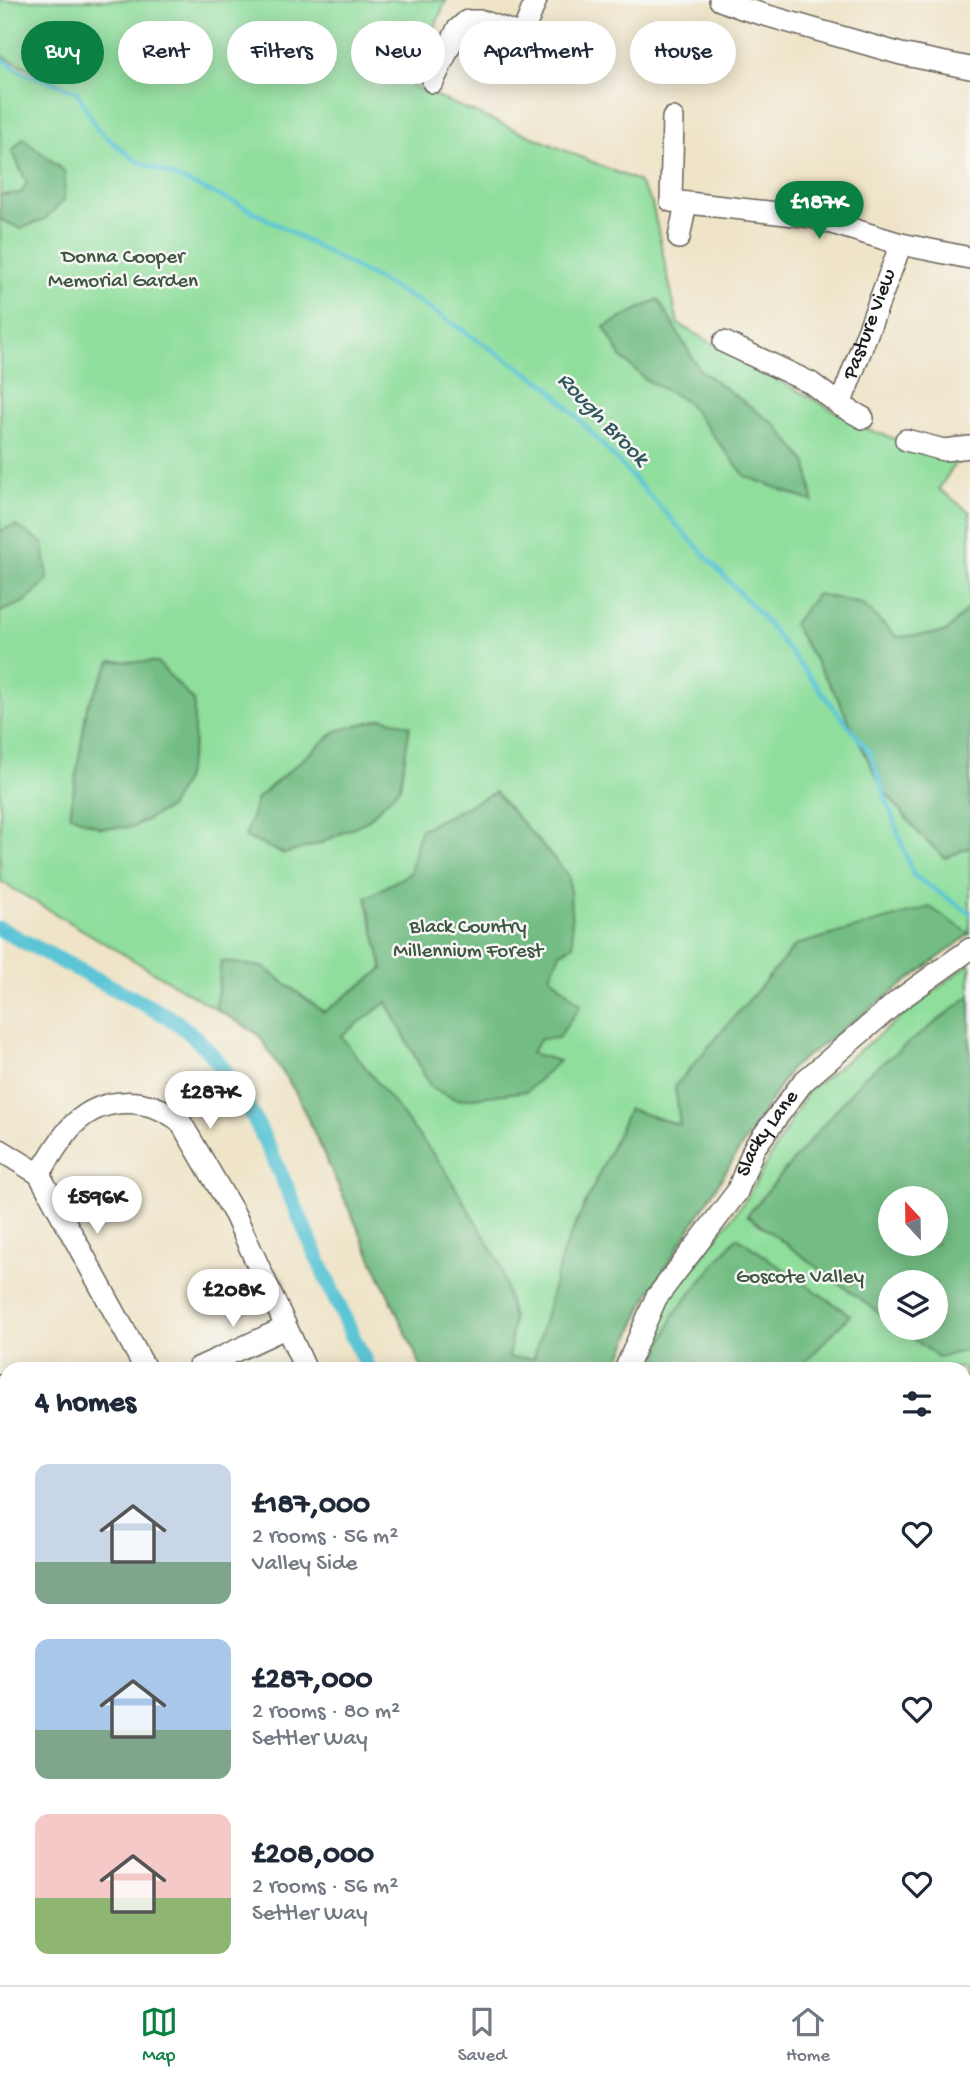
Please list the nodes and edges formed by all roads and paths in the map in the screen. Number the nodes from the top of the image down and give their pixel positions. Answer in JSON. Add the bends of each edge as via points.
{"nodes":[{"id":1,"x":536,"y":0,"type":"edge"},
{"id":2,"x":720,"y":0,"type":"edge"},
{"id":3,"x":745,"y":4,"type":"edge"},
{"id":4,"x":528,"y":21,"type":"edge"},
{"id":5,"x":459,"y":29,"type":"edge"},
{"id":6,"x":445,"y":56,"type":"edge"},
{"id":7,"x":970,"y":68,"type":"edge"},
{"id":8,"x":673,"y":118,"type":"dead end"},
{"id":9,"x":678,"y":202,"type":"junction"},
{"id":10,"x":678,"y":237,"type":"dead end"},
{"id":11,"x":901,"y":244,"type":"junction"},
{"id":12,"x":970,"y":258,"type":"edge"},
{"id":13,"x":724,"y":342,"type":"dead end"},
{"id":14,"x":840,"y":405,"type":"junction"},
{"id":15,"x":863,"y":418,"type":"dead end"},
{"id":16,"x":906,"y":440,"type":"dead end"},
{"id":17,"x":970,"y":447,"type":"edge"},
{"id":18,"x":970,"y":949,"type":"edge"},
{"id":19,"x":0,"y":1150,"type":"edge"},
{"id":20,"x":39,"y":1174,"type":"junction"},
{"id":21,"x":285,"y":1328,"type":"junction"},
{"id":22,"x":142,"y":1362,"type":"edge"},
{"id":23,"x":211,"y":1362,"type":"edge"},
{"id":24,"x":301,"y":1362,"type":"edge"},
{"id":25,"x":629,"y":1362,"type":"edge"}],
"edges":[{"from":1,"to":4,"type":"street"},
{"from":2,"to":3,"type":"street"},
{"from":3,"to":7,"type":"street","via":[[901,54]]},
{"from":5,"to":6,"type":"street"},
{"from":8,"to":9,"type":"street"},
{"from":9,"to":10,"type":"street"},
{"from":9,"to":11,"type":"street","via":[[812,217]]},
{"from":11,"to":12,"type":"street"},
{"from":11,"to":14,"type":"street","name":"Pasture View"},
{"from":13,"to":14,"type":"street","name":"Pasture View","via":[[811,383]]},
{"from":14,"to":15,"type":"street","name":"Pasture View"},
{"from":16,"to":17,"type":"street","via":[[944,450]]},
{"from":18,"to":25,"type":"street","name":"Slacky Lane","via":[[899,1000],[803,1082],[754,1148],[737,1192],[656,1298]]},
{"from":19,"to":20,"type":"street"},
{"from":20,"to":21,"type":"street","via":[[75,1124],[102,1107],[134,1102],[168,1112],[180,1121],[235,1215]]},
{"from":20,"to":22,"type":"street"},
{"from":21,"to":23,"type":"street"},
{"from":21,"to":24,"type":"street"}]}
